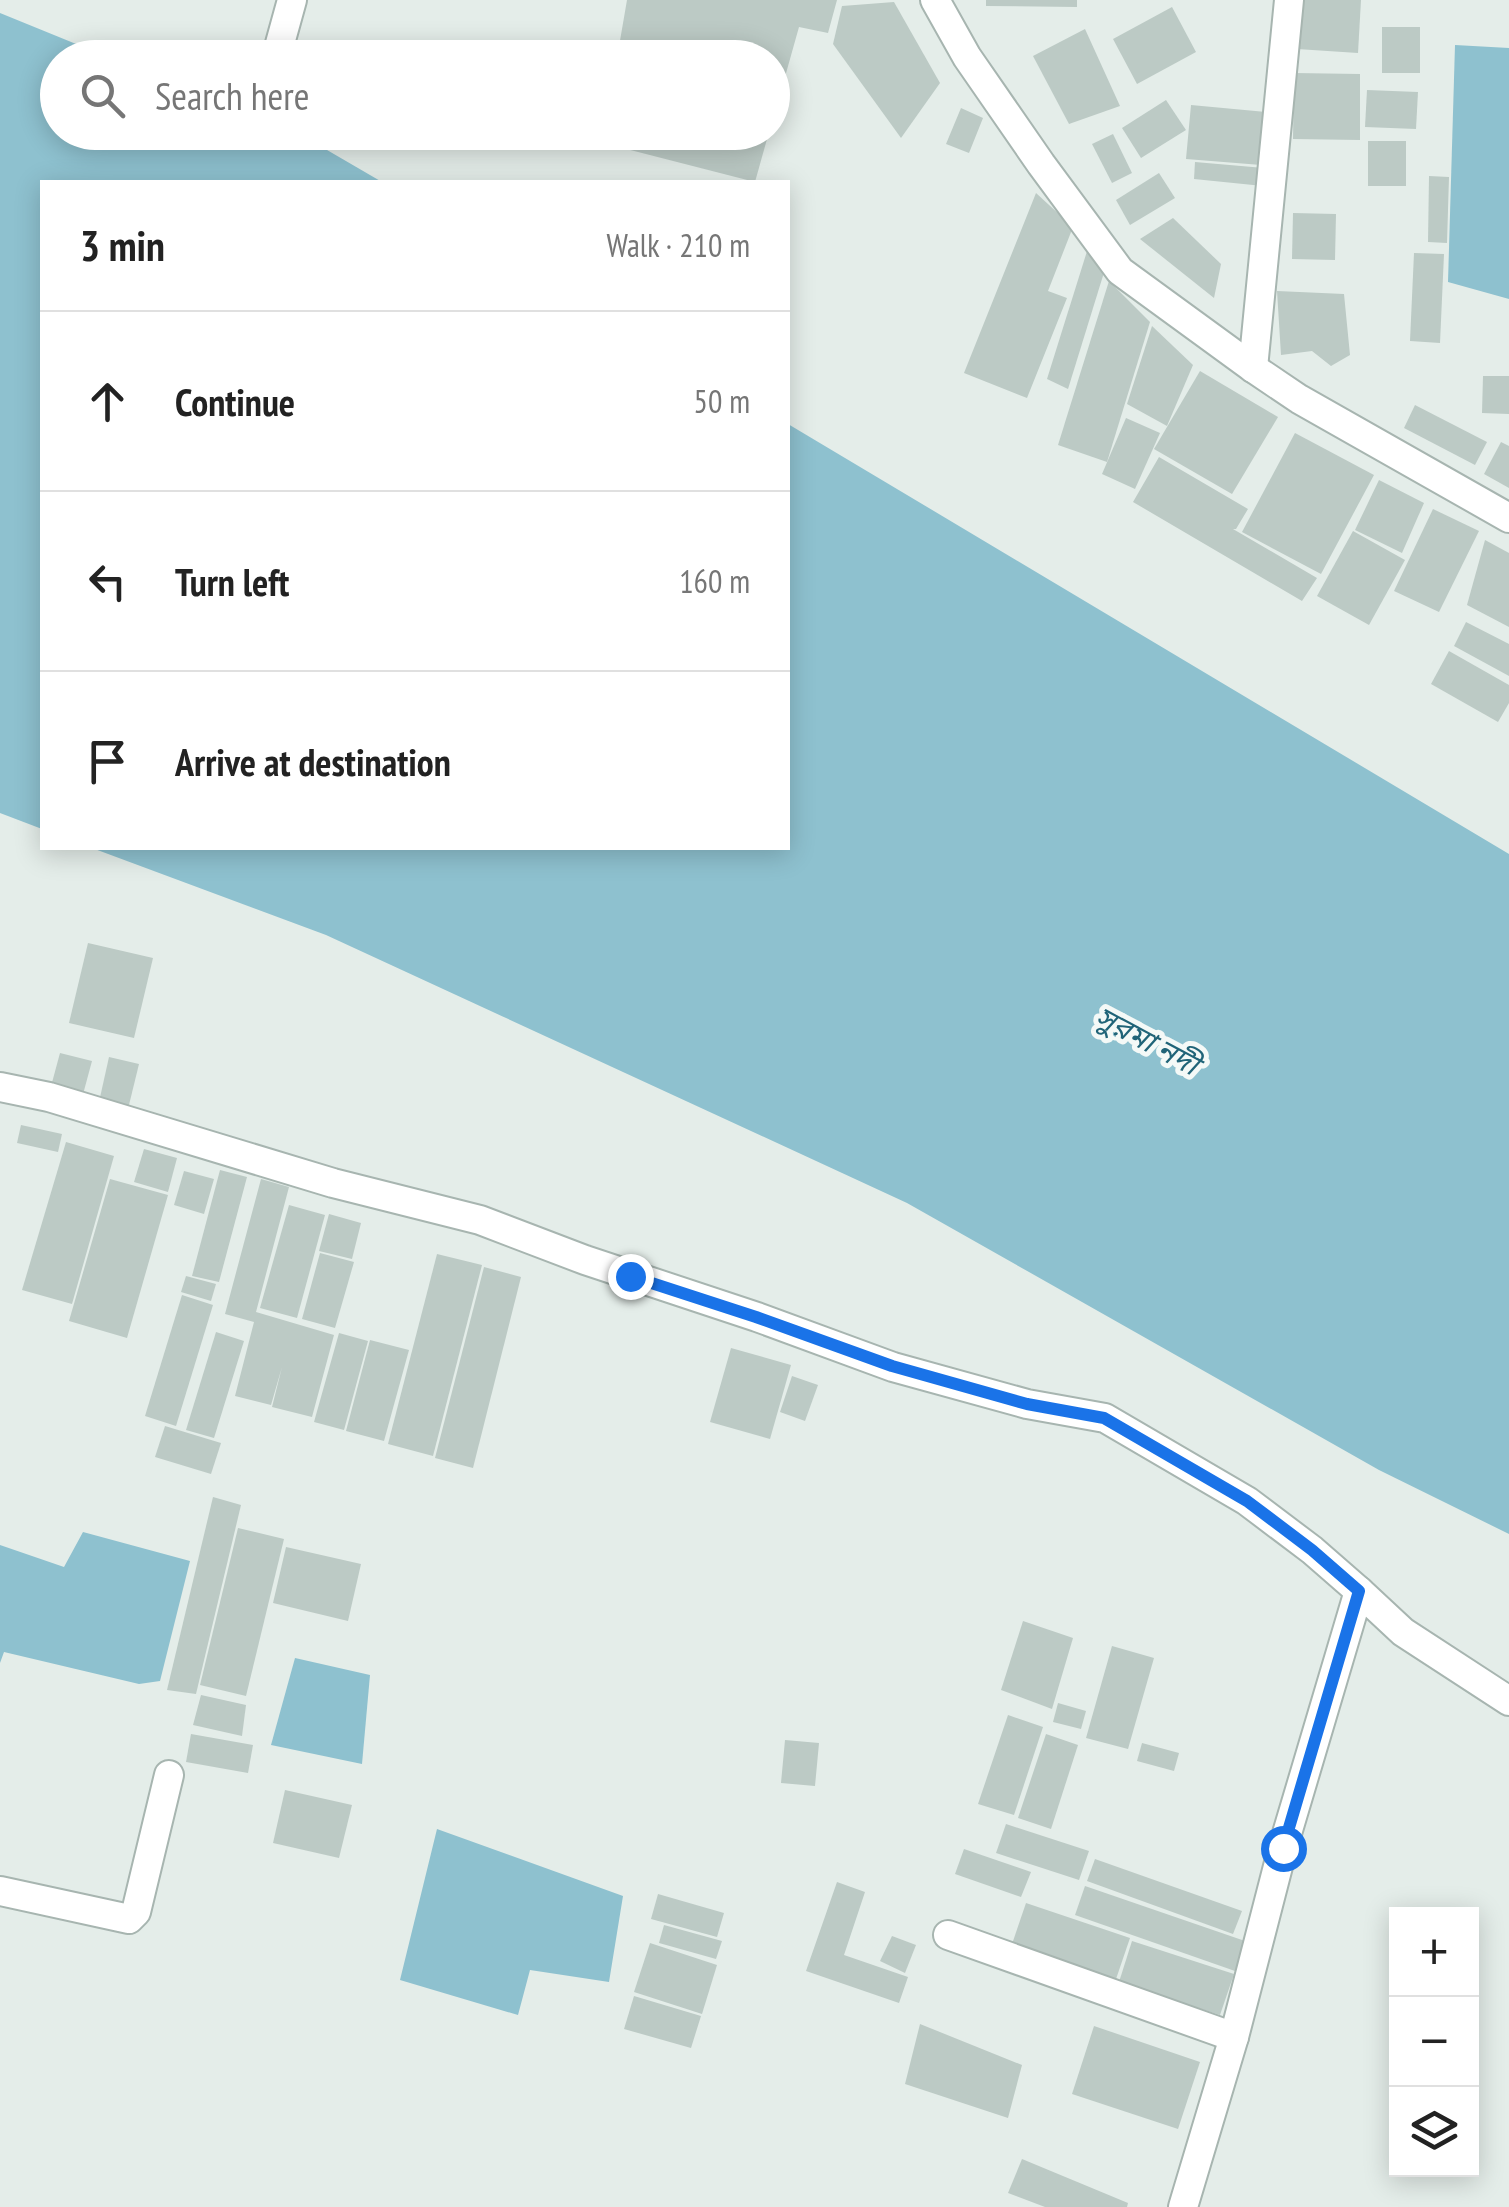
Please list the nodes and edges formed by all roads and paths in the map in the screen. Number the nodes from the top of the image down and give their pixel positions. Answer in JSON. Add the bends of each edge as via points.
{"nodes":[{"id":1,"x":292,"y":0,"type":"edge"},
{"id":2,"x":935,"y":0,"type":"edge"},
{"id":3,"x":1289,"y":0,"type":"edge"},
{"id":4,"x":281,"y":40,"type":"edge"},
{"id":5,"x":1252,"y":368,"type":"junction"},
{"id":6,"x":1509,"y":518,"type":"edge"},
{"id":7,"x":0,"y":1086,"type":"edge"},
{"id":8,"x":1359,"y":1591,"type":"junction"},
{"id":9,"x":1509,"y":1701,"type":"edge"},
{"id":10,"x":169,"y":1774,"type":"dead end"},
{"id":11,"x":0,"y":1891,"type":"edge"},
{"id":12,"x":948,"y":1935,"type":"dead end"},
{"id":13,"x":1234,"y":2037,"type":"junction"},
{"id":14,"x":1184,"y":2207,"type":"edge"}],
"edges":[{"from":1,"to":4,"type":"street"},
{"from":2,"to":5,"type":"street","via":[[966,57],[1120,271]]},
{"from":3,"to":5,"type":"street"},
{"from":5,"to":6,"type":"street"},
{"from":7,"to":8,"type":"street","via":[[480,1220],[892,1366],[1104,1418],[1247,1501]]},
{"from":8,"to":9,"type":"street","via":[[1403,1632]]},
{"from":8,"to":13,"type":"street"},
{"from":10,"to":11,"type":"street","via":[[129,1919]]},
{"from":12,"to":13,"type":"street"},
{"from":13,"to":14,"type":"street"}]}
